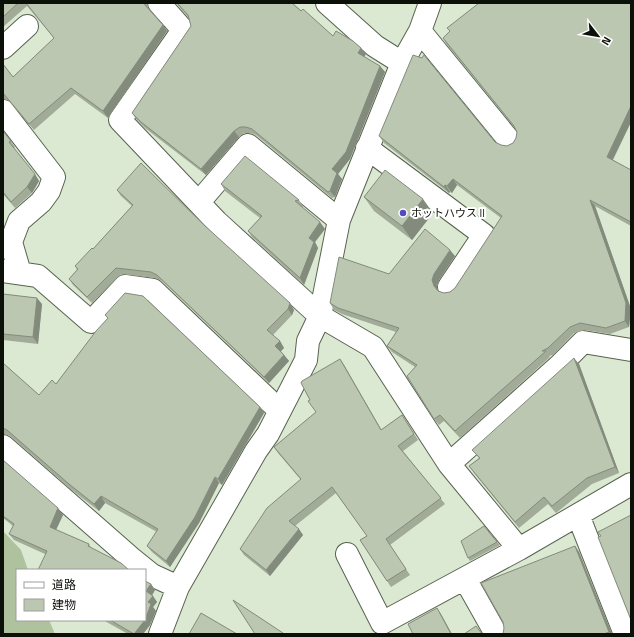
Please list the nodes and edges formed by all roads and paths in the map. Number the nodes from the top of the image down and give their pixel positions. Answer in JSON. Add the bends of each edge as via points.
{"nodes":[{"id":1,"x":159,"y":3,"type":"edge"},
{"id":2,"x":327,"y":3,"type":"edge"},
{"id":3,"x":430,"y":3,"type":"edge"},
{"id":4,"x":27,"y":26,"type":"dead end"},
{"id":5,"x":420,"y":31,"type":"junction"},
{"id":6,"x":3,"y":48,"type":"edge"},
{"id":7,"x":402,"y":63,"type":"junction"},
{"id":8,"x":3,"y":111,"type":"edge"},
{"id":9,"x":509,"y":140,"type":"dead end"},
{"id":10,"x":367,"y":148,"type":"junction"},
{"id":11,"x":199,"y":202,"type":"junction"},
{"id":12,"x":339,"y":220,"type":"junction"},
{"id":13,"x":12,"y":272,"type":"edge"},
{"id":14,"x":449,"y":287,"type":"dead end"},
{"id":15,"x":320,"y":316,"type":"junction"},
{"id":16,"x":631,"y":350,"type":"edge"},
{"id":17,"x":280,"y":410,"type":"junction"},
{"id":18,"x":3,"y":446,"type":"edge"},
{"id":19,"x":449,"y":464,"type":"junction"},
{"id":20,"x":631,"y":484,"type":"edge"},
{"id":21,"x":578,"y":515,"type":"junction"},
{"id":22,"x":519,"y":550,"type":"junction"},
{"id":23,"x":347,"y":554,"type":"dead end"},
{"id":24,"x":145,"y":569,"type":"edge"},
{"id":25,"x":146,"y":570,"type":"edge"},
{"id":26,"x":465,"y":579,"type":"junction"},
{"id":27,"x":178,"y":587,"type":"junction"},
{"id":28,"x":396,"y":626,"type":"edge"},
{"id":29,"x":160,"y":634,"type":"edge"},
{"id":30,"x":496,"y":634,"type":"edge"},
{"id":31,"x":625,"y":634,"type":"edge"}],
"edges":[{"from":1,"to":11,"type":"street","via":[[183,30],[120,120]]},
{"from":2,"to":7,"type":"street","via":[[375,46]]},
{"from":3,"to":5,"type":"street"},
{"from":4,"to":6,"type":"street"},
{"from":5,"to":7,"type":"street"},
{"from":5,"to":9,"type":"street"},
{"from":7,"to":10,"type":"street"},
{"from":8,"to":13,"type":"street","via":[[54,177],[50,191],[19,221],[10,242]]},
{"from":10,"to":12,"type":"street"},
{"from":10,"to":14,"type":"street","via":[[484,235]]},
{"from":11,"to":12,"type":"street","via":[[248,145]]},
{"from":11,"to":15,"type":"street"},
{"from":12,"to":15,"type":"street"},
{"from":13,"to":17,"type":"street","via":[[38,276],[91,322],[125,286],[153,290]]},
{"from":15,"to":17,"type":"street","via":[[308,340],[306,360]]},
{"from":15,"to":19,"type":"street","via":[[373,347]]},
{"from":16,"to":19,"type":"street","via":[[583,342]]},
{"from":17,"to":27,"type":"street"},
{"from":18,"to":24,"type":"street"},
{"from":19,"to":22,"type":"street"},
{"from":20,"to":21,"type":"street"},
{"from":21,"to":22,"type":"street"},
{"from":21,"to":31,"type":"street"},
{"from":22,"to":26,"type":"street"},
{"from":23,"to":28,"type":"street","via":[[382,623]]},
{"from":25,"to":27,"type":"street"},
{"from":26,"to":28,"type":"street"},
{"from":26,"to":30,"type":"street"},
{"from":27,"to":29,"type":"street"}]}
